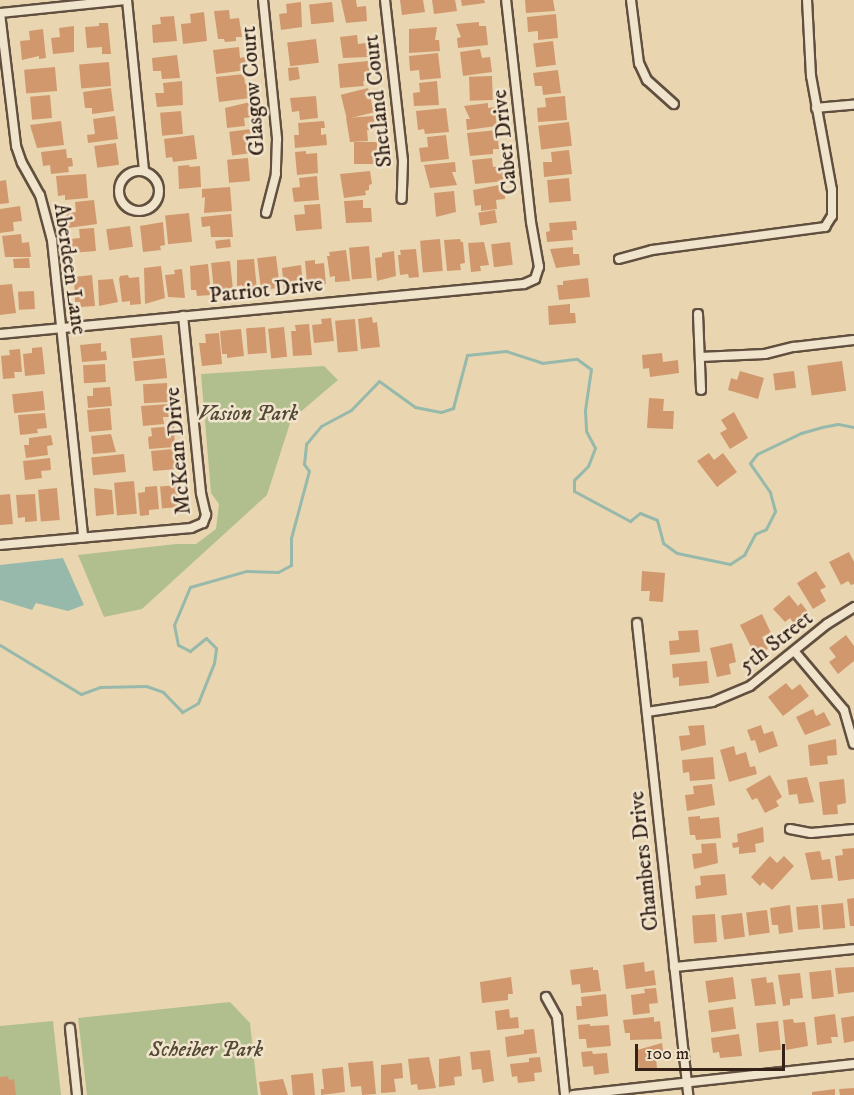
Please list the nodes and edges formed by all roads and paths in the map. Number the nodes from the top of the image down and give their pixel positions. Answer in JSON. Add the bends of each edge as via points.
{"nodes":[{"id":1,"x":127,"y":0,"type":"edge"},
{"id":2,"x":263,"y":0,"type":"edge"},
{"id":3,"x":386,"y":0,"type":"edge"},
{"id":4,"x":506,"y":0,"type":"edge"},
{"id":5,"x":631,"y":0,"type":"edge"},
{"id":6,"x":807,"y":0,"type":"edge"},
{"id":7,"x":0,"y":13,"type":"edge"},
{"id":8,"x":674,"y":104,"type":"dead end"},
{"id":9,"x":854,"y":105,"type":"edge"},
{"id":10,"x":816,"y":108,"type":"junction"},
{"id":11,"x":144,"y":170,"type":"junction"},
{"id":12,"x":402,"y":199,"type":"dead end"},
{"id":13,"x":266,"y":213,"type":"dead end"},
{"id":14,"x":619,"y":259,"type":"dead end"},
{"id":15,"x":535,"y":279,"type":"joint"},
{"id":16,"x":698,"y":314,"type":"dead end"},
{"id":17,"x":183,"y":316,"type":"junction"},
{"id":18,"x":61,"y":328,"type":"junction"},
{"id":19,"x":0,"y":334,"type":"edge"},
{"id":20,"x":854,"y":340,"type":"edge"},
{"id":21,"x":700,"y":357,"type":"junction"},
{"id":22,"x":701,"y":390,"type":"dead end"},
{"id":23,"x":83,"y":537,"type":"junction"},
{"id":24,"x":0,"y":545,"type":"edge"},
{"id":25,"x":854,"y":607,"type":"edge"},
{"id":26,"x":637,"y":623,"type":"dead end"},
{"id":27,"x":795,"y":652,"type":"junction"},
{"id":28,"x":647,"y":712,"type":"junction"},
{"id":29,"x":852,"y":720,"type":"edge"},
{"id":30,"x":854,"y":744,"type":"edge"},
{"id":31,"x":790,"y":829,"type":"dead end"},
{"id":32,"x":854,"y":830,"type":"edge"},
{"id":33,"x":854,"y":949,"type":"edge"},
{"id":34,"x":674,"y":967,"type":"junction"},
{"id":35,"x":546,"y":997,"type":"dead end"},
{"id":36,"x":70,"y":1028,"type":"dead end"},
{"id":37,"x":854,"y":1064,"type":"edge"},
{"id":38,"x":686,"y":1083,"type":"junction"},
{"id":39,"x":77,"y":1095,"type":"edge"},
{"id":40,"x":565,"y":1095,"type":"edge"},
{"id":41,"x":573,"y":1095,"type":"edge"},
{"id":42,"x":688,"y":1095,"type":"edge"}],
"edges":[{"from":1,"to":7,"type":"street"},
{"from":1,"to":11,"type":"street"},
{"from":2,"to":13,"type":"street","name":"Glasgow Court","via":[[277,149],[276,174]]},
{"from":3,"to":12,"type":"street","name":"Shetland Court","via":[[403,161]]},
{"from":4,"to":15,"type":"street","name":"Caber Drive","via":[[539,267]]},
{"from":5,"to":8,"type":"street","via":[[639,63],[647,80]]},
{"from":6,"to":10,"type":"street"},
{"from":7,"to":18,"type":"street","name":"Aberdeen Lane","via":[[16,146],[48,217]]},
{"from":9,"to":10,"type":"street"},
{"from":10,"to":14,"type":"street","via":[[832,190],[832,216],[825,227],[652,250]]},
{"from":11,"to":11,"type":"street","via":[[118,185],[124,208],[144,210],[158,198],[158,180]]},
{"from":15,"to":17,"type":"street","name":"Patriot Drive","via":[[524,284]]},
{"from":16,"to":21,"type":"street"},
{"from":17,"to":18,"type":"street","name":"Patriot Drive"},
{"from":17,"to":23,"type":"street","name":"McKean Drive","via":[[206,515],[203,523],[191,528]]},
{"from":18,"to":19,"type":"street","name":"Patriot Drive"},
{"from":18,"to":23,"type":"street","name":"Aberdeen Lane"},
{"from":20,"to":21,"type":"street","via":[[765,354]]},
{"from":21,"to":22,"type":"street"},
{"from":23,"to":24,"type":"street","name":"McKean Drive"},
{"from":25,"to":27,"type":"street","name":"5th Street"},
{"from":26,"to":28,"type":"street","name":"Chambers Drive"},
{"from":27,"to":28,"type":"street","name":"5th Street","via":[[732,695],[689,707]]},
{"from":27,"to":29,"type":"street"},
{"from":28,"to":34,"type":"street","name":"Chambers Drive"},
{"from":29,"to":30,"type":"street"},
{"from":31,"to":32,"type":"street","via":[[811,833]]},
{"from":33,"to":34,"type":"street"},
{"from":34,"to":38,"type":"street","name":"Chambers Drive"},
{"from":35,"to":40,"type":"street","via":[[557,1017]]},
{"from":36,"to":39,"type":"street"},
{"from":37,"to":38,"type":"street"},
{"from":38,"to":41,"type":"street"},
{"from":38,"to":42,"type":"street","name":"Chambers Drive"}]}
